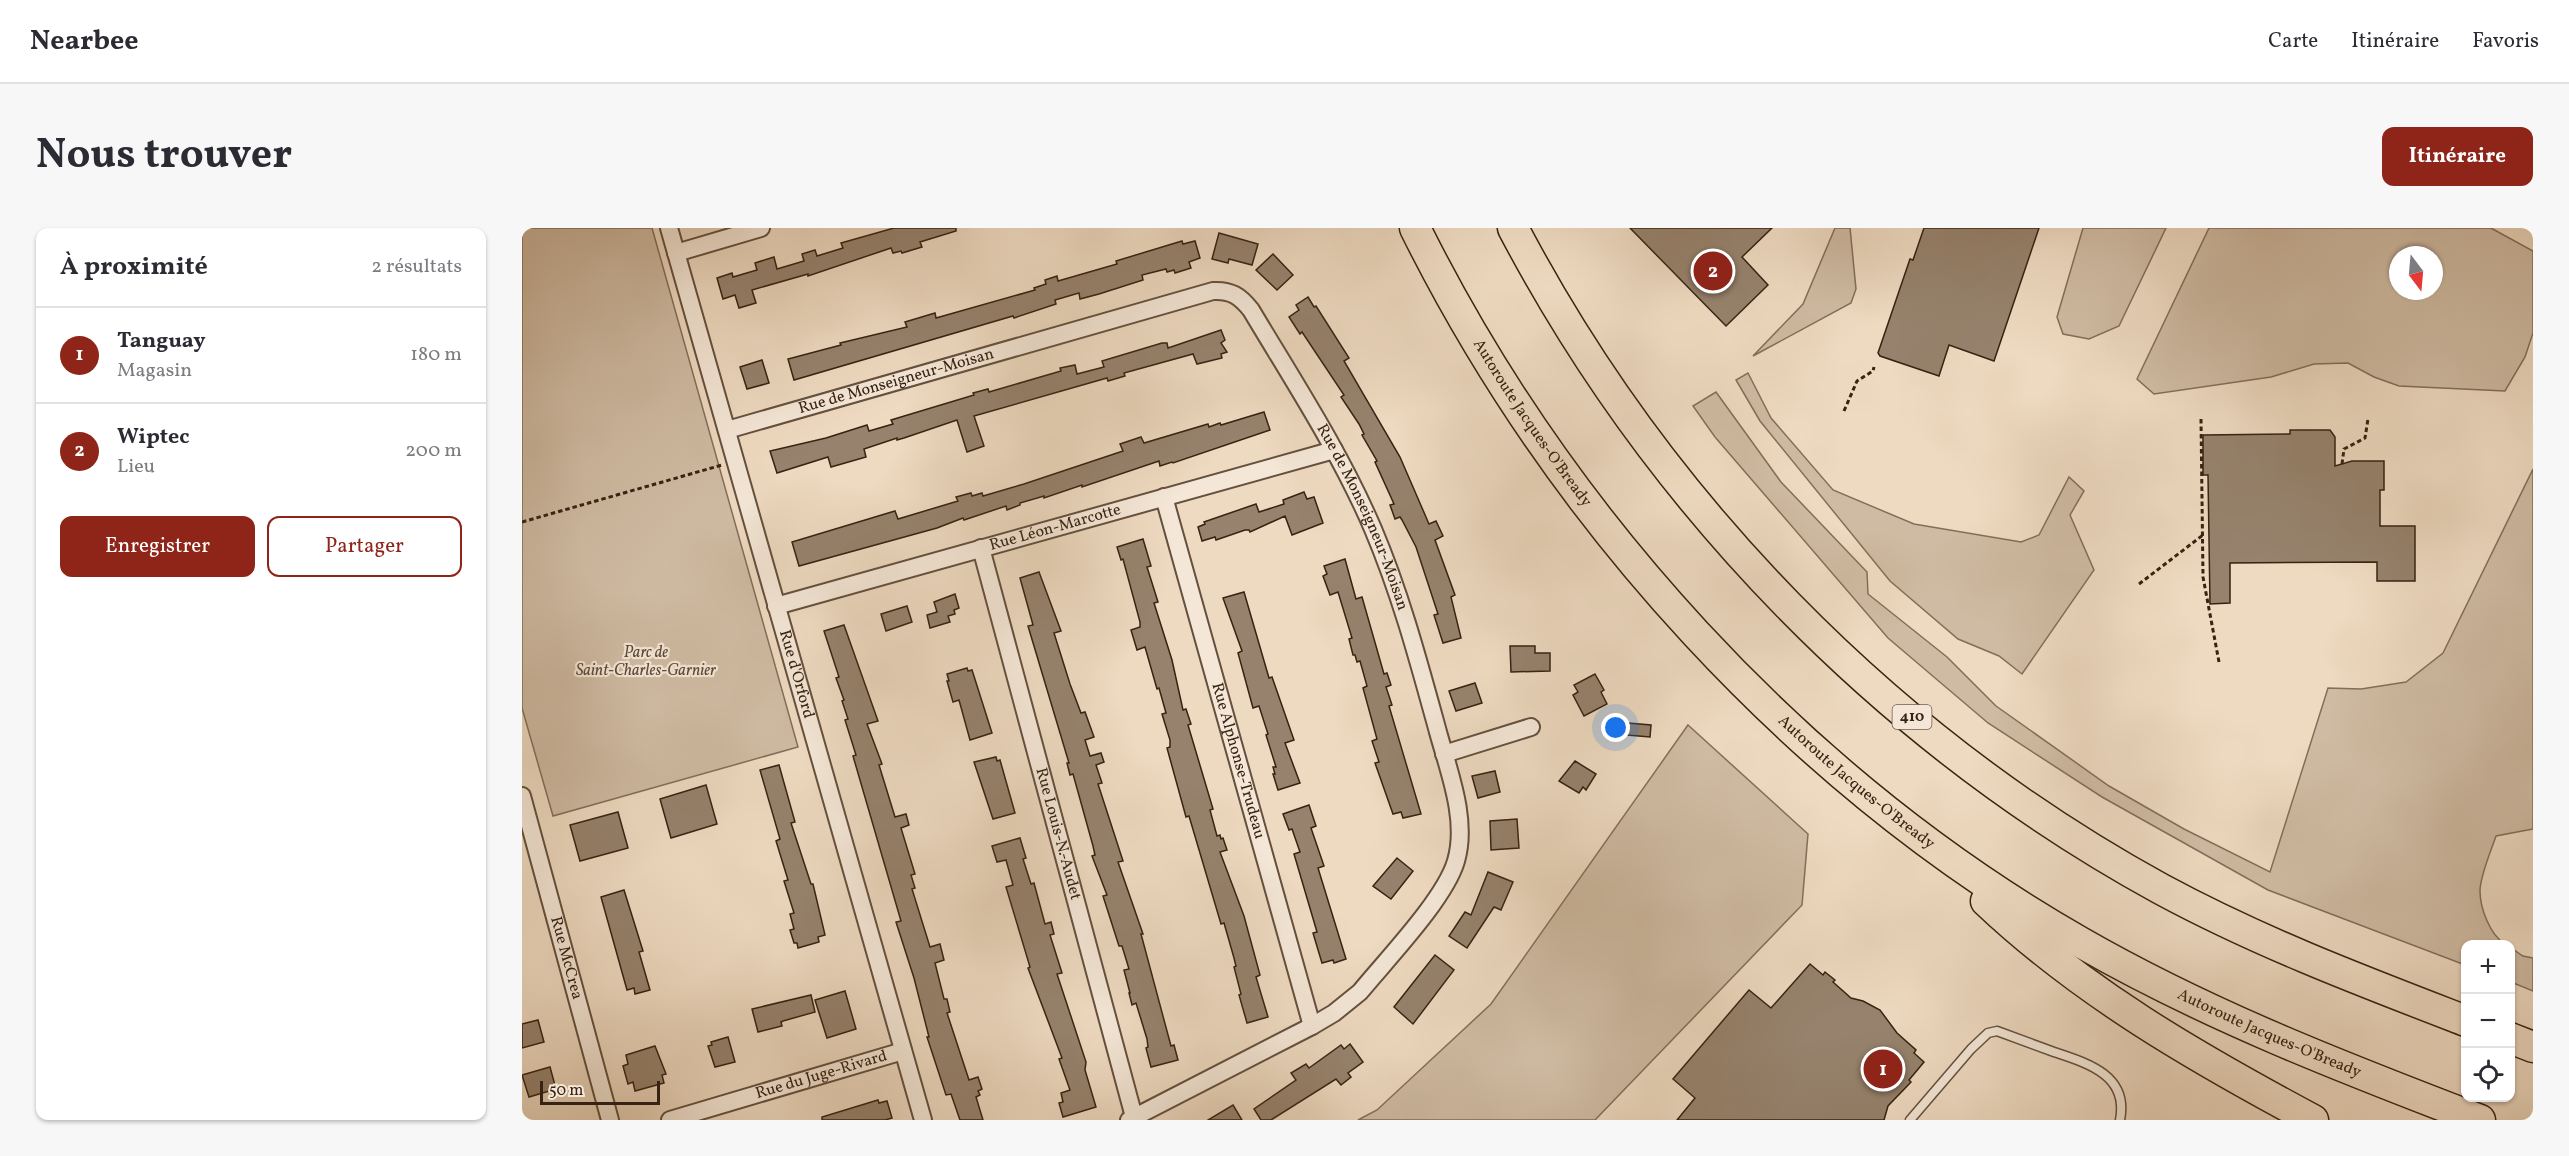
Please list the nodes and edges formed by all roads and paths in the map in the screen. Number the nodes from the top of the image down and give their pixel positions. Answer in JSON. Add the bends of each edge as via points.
{"nodes":[{"id":1,"x":669,"y":228,"type":"edge"},
{"id":2,"x":761,"y":228,"type":"edge"},
{"id":3,"x":1415,"y":228,"type":"edge"},
{"id":4,"x":1513,"y":228,"type":"edge"},
{"id":5,"x":676,"y":253,"type":"junction"},
{"id":6,"x":1874,"y":367,"type":"dead end"},
{"id":7,"x":1845,"y":411,"type":"dead end"},
{"id":8,"x":2201,"y":419,"type":"dead end"},
{"id":9,"x":2368,"y":419,"type":"dead end"},
{"id":10,"x":727,"y":430,"type":"junction"},
{"id":11,"x":1334,"y":450,"type":"junction"},
{"id":12,"x":735,"y":461,"type":"junction"},
{"id":13,"x":2342,"y":464,"type":"dead end"},
{"id":14,"x":1164,"y":497,"type":"junction"},
{"id":15,"x":522,"y":522,"type":"edge"},
{"id":16,"x":2203,"y":535,"type":"junction"},
{"id":17,"x":981,"y":548,"type":"junction"},
{"id":18,"x":2139,"y":584,"type":"dead end"},
{"id":19,"x":776,"y":606,"type":"junction"},
{"id":20,"x":2219,"y":662,"type":"dead end"},
{"id":21,"x":1532,"y":727,"type":"dead end"},
{"id":22,"x":1444,"y":754,"type":"junction"},
{"id":23,"x":522,"y":796,"type":"edge"},
{"id":24,"x":526,"y":828,"type":"edge"},
{"id":25,"x":1913,"y":830,"type":"junction"},
{"id":26,"x":2461,"y":1019,"type":"edge"},
{"id":27,"x":1312,"y":1026,"type":"junction"},
{"id":28,"x":2515,"y":1040,"type":"edge"},
{"id":29,"x":2533,"y":1047,"type":"edge"},
{"id":30,"x":903,"y":1051,"type":"junction"},
{"id":31,"x":1132,"y":1119,"type":"edge"},
{"id":32,"x":610,"y":1120,"type":"edge"},
{"id":33,"x":670,"y":1120,"type":"edge"},
{"id":34,"x":923,"y":1120,"type":"edge"},
{"id":35,"x":1910,"y":1120,"type":"edge"},
{"id":36,"x":2120,"y":1120,"type":"edge"},
{"id":37,"x":2313,"y":1120,"type":"edge"},
{"id":38,"x":2480,"y":1120,"type":"edge"}],
"edges":[{"from":1,"to":5,"type":"street","name":"Rue d'Orford"},
{"from":2,"to":5,"type":"street"},
{"from":3,"to":25,"type":"highway","name":"Autoroute Jacques-O'Bready","via":[[1507,392],[1623,551],[1761,699],[1837,769]]},
{"from":4,"to":26,"type":"highway","number":"410","via":[[1598,371],[1691,497],[1795,612],[1925,728],[2049,821],[2170,894],[2300,956]]},
{"from":5,"to":10,"type":"street","name":"Rue d'Orford"},
{"from":6,"to":7,"type":"path","via":[[1857,381]]},
{"from":8,"to":16,"type":"path"},
{"from":9,"to":13,"type":"path","via":[[2365,438],[2344,449]]},
{"from":10,"to":11,"type":"street","name":"Rue de Monseigneur-Moisan","via":[[1222,290],[1231,292],[1251,310]]},
{"from":10,"to":12,"type":"street","name":"Rue d'Orford"},
{"from":11,"to":14,"type":"street","name":"Rue Léon-Marcotte"},
{"from":11,"to":22,"type":"street","name":"Rue de Monseigneur-Moisan","via":[[1390,571]]},
{"from":12,"to":15,"type":"path"},
{"from":12,"to":19,"type":"street","name":"Rue d'Orford"},
{"from":14,"to":17,"type":"street","name":"Rue Léon-Marcotte"},
{"from":14,"to":27,"type":"street","name":"Rue Alphonse-Trudeau"},
{"from":16,"to":18,"type":"path"},
{"from":16,"to":20,"type":"path","via":[[2203,577]]},
{"from":17,"to":19,"type":"street","name":"Rue Léon-Marcotte"},
{"from":17,"to":31,"type":"street","name":"Rue Louis-N.-Audet"},
{"from":19,"to":30,"type":"street","name":"Rue d'Orford"},
{"from":21,"to":22,"type":"street"},
{"from":22,"to":27,"type":"street","name":"Rue de Monseigneur-Moisan","via":[[1460,830],[1451,876],[1360,992]]},
{"from":23,"to":24,"type":"street","name":"Rue McCrea"},
{"from":24,"to":32,"type":"street","name":"Rue McCrea"},
{"from":25,"to":37,"type":"highway","via":[[2013,926],[2084,983],[2187,1049]]},
{"from":25,"to":38,"type":"highway","name":"Autoroute Jacques-O'Bready","via":[[2023,908],[2145,977],[2313,1054]]},
{"from":27,"to":31,"type":"street","name":"Rue de Monseigneur-Moisan"},
{"from":28,"to":29,"type":"highway"},
{"from":30,"to":33,"type":"street","name":"Rue du Juge-Rivard"},
{"from":30,"to":34,"type":"street","name":"Rue d'Orford"},
{"from":35,"to":36,"type":"lane","via":[[1971,1049],[1988,1033],[1997,1031],[2094,1066],[2108,1077],[2120,1095]]}]}
